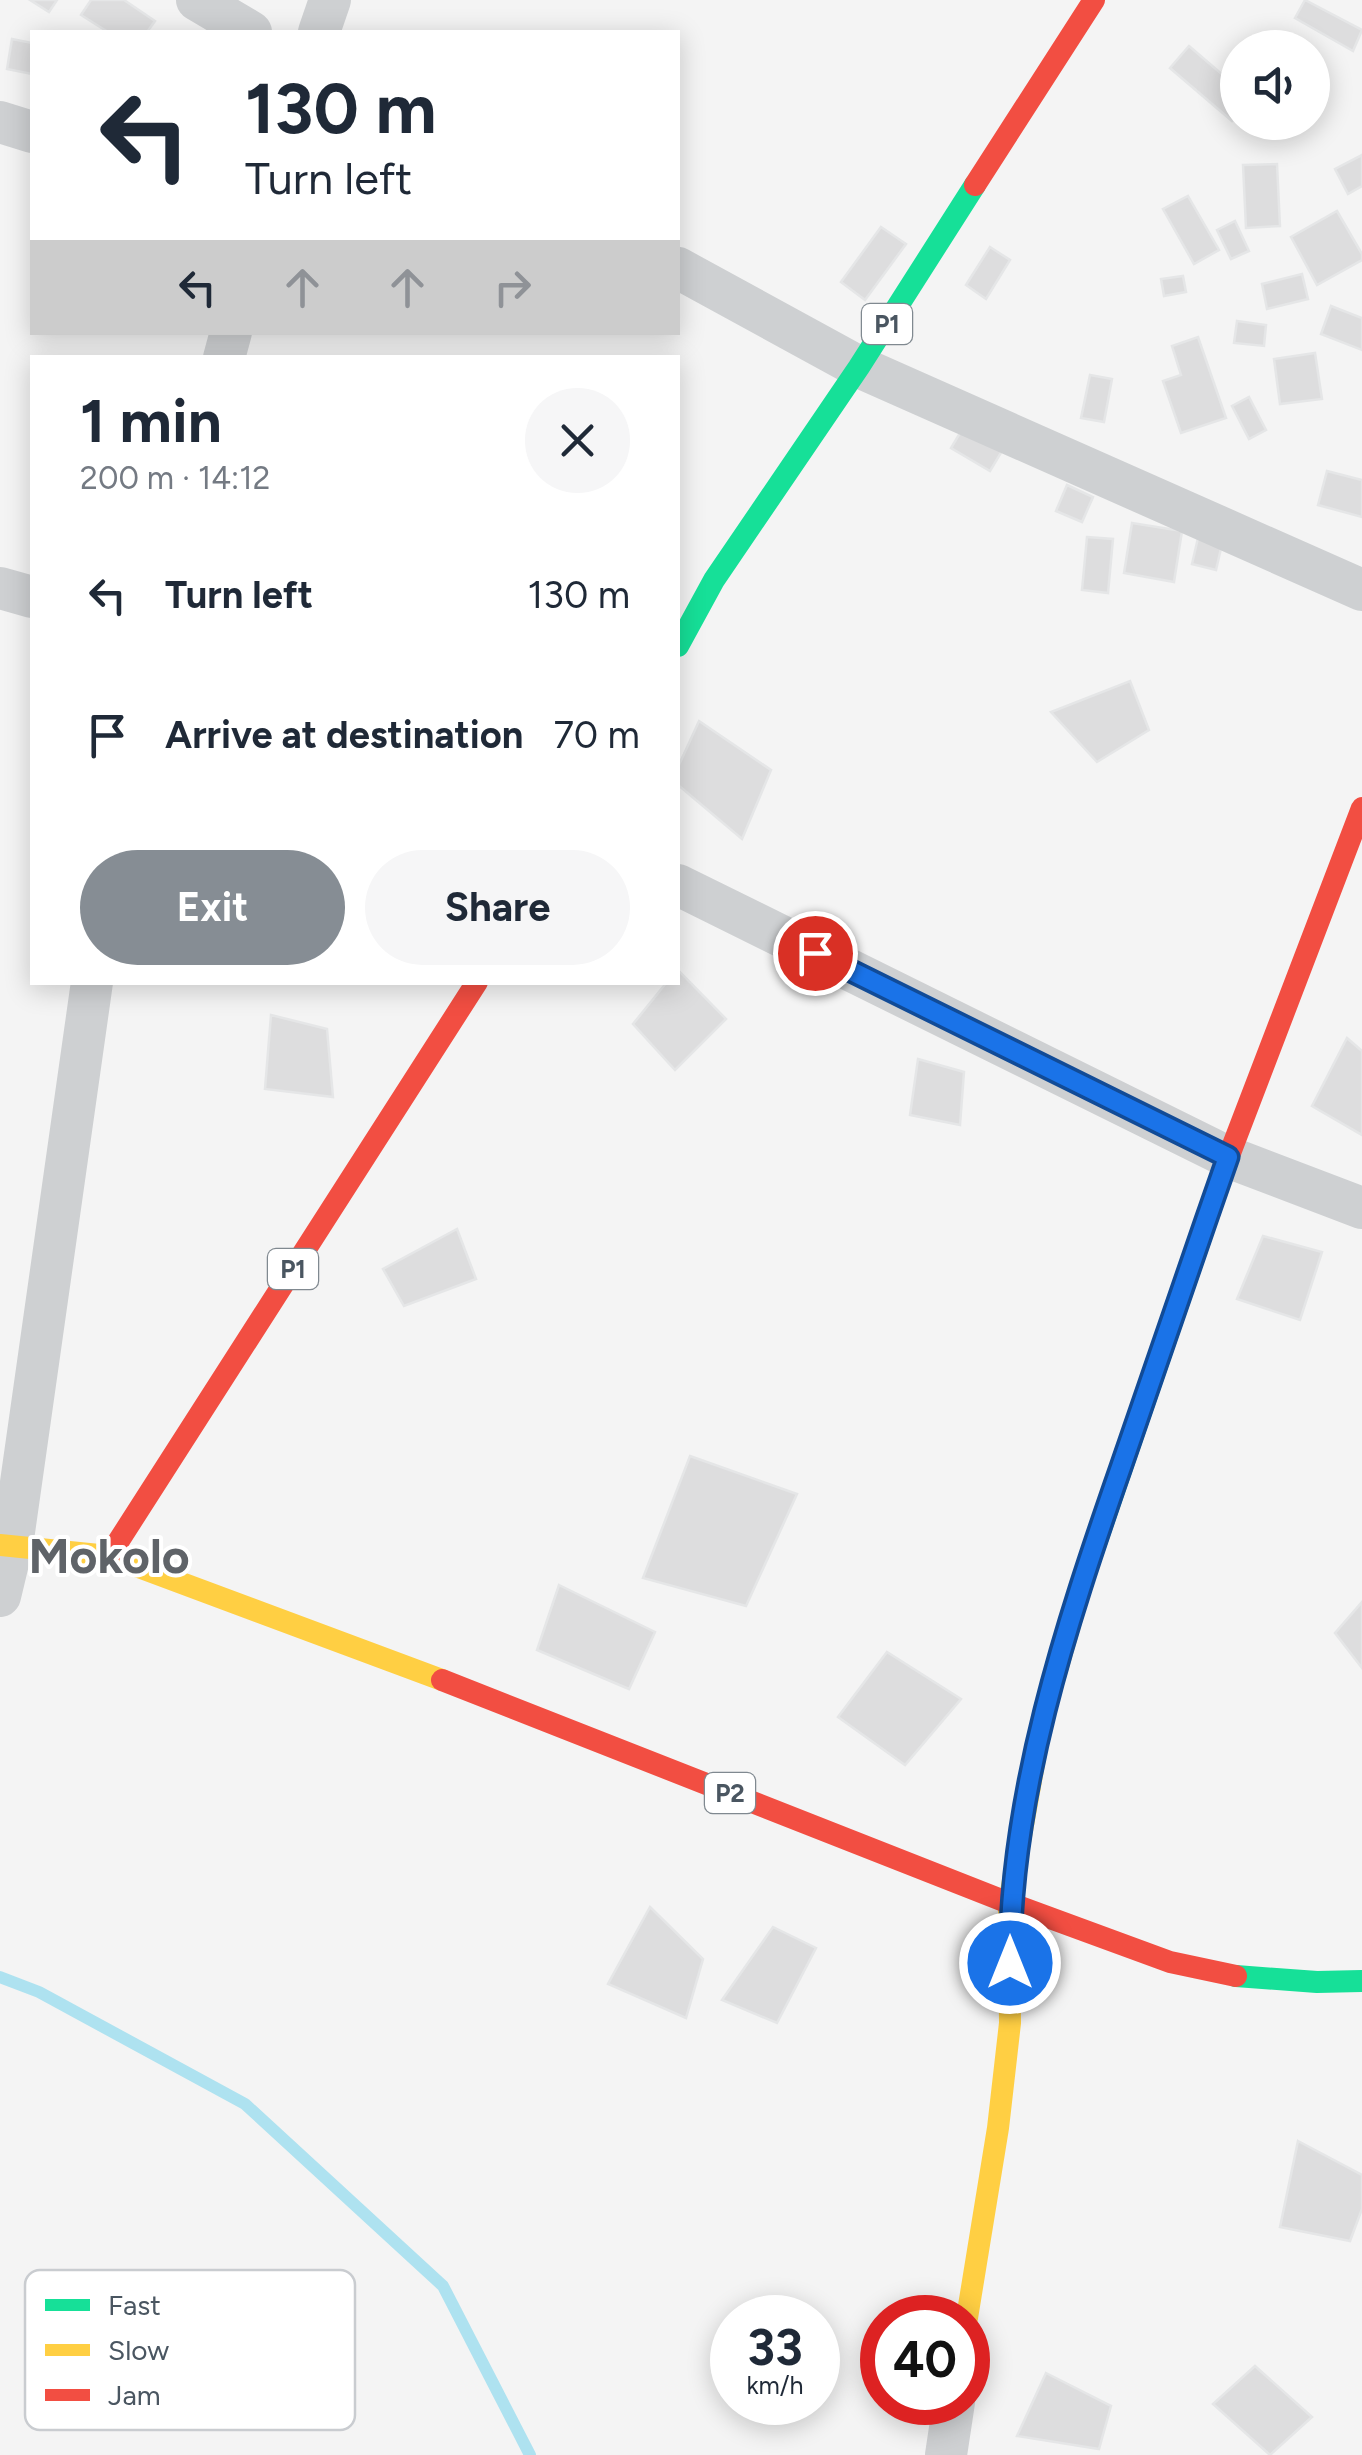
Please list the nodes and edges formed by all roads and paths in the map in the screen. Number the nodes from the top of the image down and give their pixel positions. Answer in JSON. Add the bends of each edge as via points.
{"nodes":[{"id":1,"x":197,"y":0,"type":"edge"},
{"id":2,"x":330,"y":0,"type":"edge"},
{"id":3,"x":1094,"y":0,"type":"edge"},
{"id":4,"x":248,"y":30,"type":"edge"},
{"id":5,"x":321,"y":30,"type":"edge"},
{"id":6,"x":0,"y":122,"type":"edge"},
{"id":7,"x":30,"y":131,"type":"edge"},
{"id":8,"x":680,"y":269,"type":"edge"},
{"id":9,"x":859,"y":367,"type":"junction"},
{"id":10,"x":0,"y":588,"type":"edge"},
{"id":11,"x":1362,"y":590,"type":"edge"},
{"id":12,"x":30,"y":596,"type":"edge"},
{"id":13,"x":680,"y":642,"type":"edge"},
{"id":14,"x":1362,"y":808,"type":"edge"},
{"id":15,"x":680,"y":886,"type":"edge"},
{"id":16,"x":92,"y":985,"type":"edge"},
{"id":17,"x":475,"y":985,"type":"edge"},
{"id":18,"x":1228,"y":1157,"type":"junction"},
{"id":19,"x":1362,"y":1208,"type":"edge"},
{"id":20,"x":6,"y":1546,"type":"edge"},
{"id":21,"x":109,"y":1556,"type":"junction"},
{"id":22,"x":0,"y":1596,"type":"edge"},
{"id":23,"x":1009,"y":1903,"type":"junction"},
{"id":24,"x":1362,"y":1981,"type":"edge"},
{"id":25,"x":971,"y":2295,"type":"edge"},
{"id":26,"x":951,"y":2425,"type":"edge"},
{"id":27,"x":946,"y":2455,"type":"edge"}],
"edges":[{"from":1,"to":4,"type":"street"},
{"from":2,"to":5,"type":"street"},
{"from":3,"to":9,"type":"main road","number":"P1"},
{"from":6,"to":7,"type":"street"},
{"from":8,"to":9,"type":"street"},
{"from":9,"to":11,"type":"street"},
{"from":9,"to":13,"type":"main road","number":"P1","via":[[714,580]]},
{"from":10,"to":12,"type":"street"},
{"from":14,"to":18,"type":"main road"},
{"from":15,"to":18,"type":"street"},
{"from":16,"to":20,"type":"street"},
{"from":17,"to":21,"type":"main road","number":"P1"},
{"from":18,"to":19,"type":"street"},
{"from":18,"to":23,"type":"main road","via":[[1094,1546],[1046,1707]]},
{"from":20,"to":21,"type":"main road"},
{"from":20,"to":22,"type":"street"},
{"from":21,"to":23,"type":"main road","number":"P2","via":[[476,1692]]},
{"from":23,"to":24,"type":"main road","number":"P2","via":[[1170,1962],[1243,1977]]},
{"from":23,"to":25,"type":"main road","via":[[1010,2023]]},
{"from":26,"to":27,"type":"street"}]}
